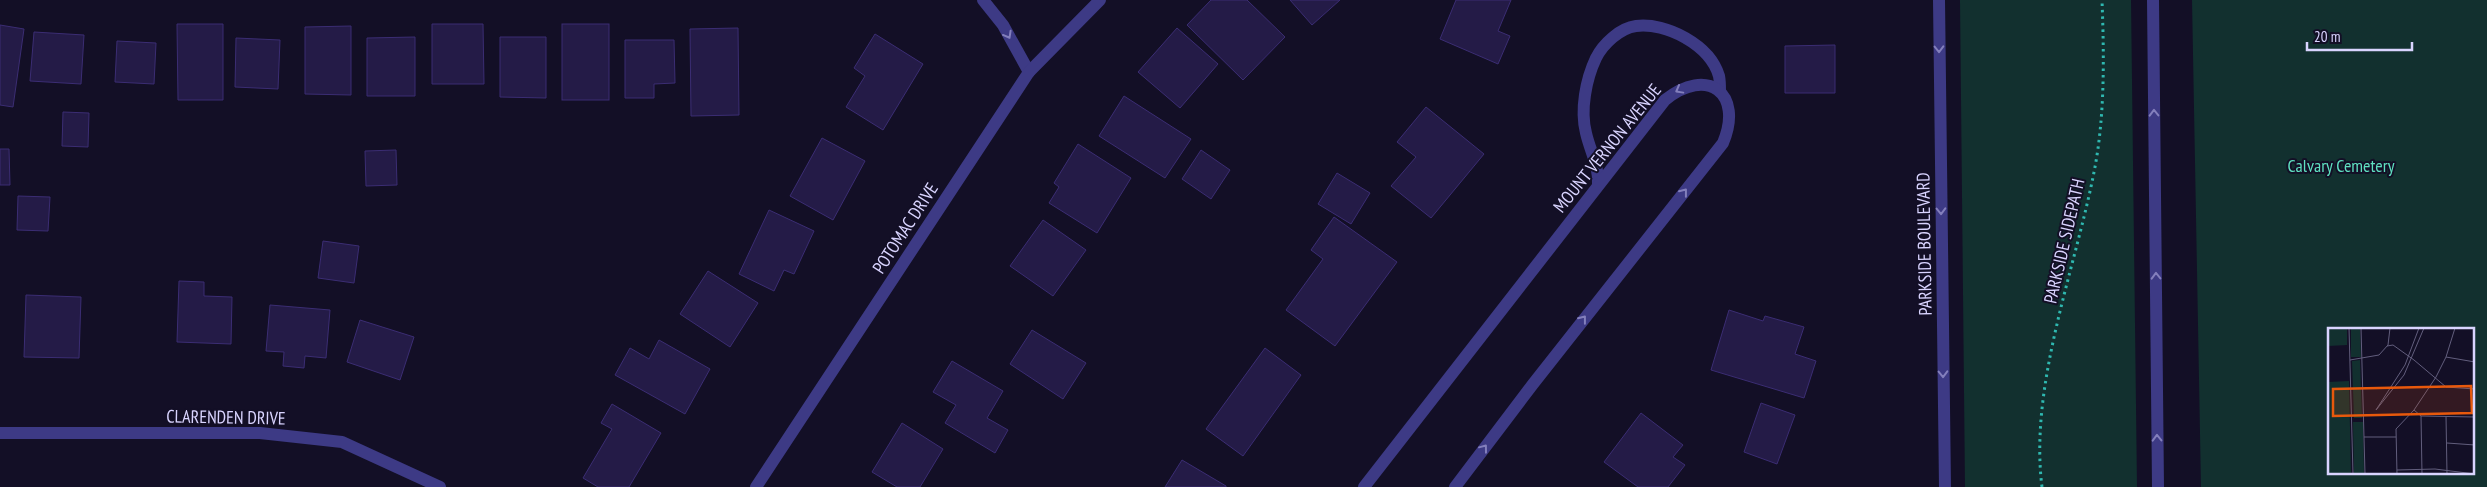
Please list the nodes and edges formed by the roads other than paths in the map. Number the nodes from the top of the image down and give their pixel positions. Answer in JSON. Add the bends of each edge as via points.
{"nodes":[{"id":1,"x":983,"y":0,"type":"edge"},
{"id":2,"x":1100,"y":0,"type":"edge"},
{"id":3,"x":1939,"y":0,"type":"edge"},
{"id":4,"x":2153,"y":0,"type":"edge"},
{"id":5,"x":1029,"y":72,"type":"junction"},
{"id":6,"x":1720,"y":91,"type":"junction"},
{"id":7,"x":1598,"y":184,"type":"junction"},
{"id":8,"x":0,"y":433,"type":"edge"},
{"id":9,"x":440,"y":487,"type":"edge"},
{"id":10,"x":756,"y":487,"type":"edge"},
{"id":11,"x":1364,"y":487,"type":"edge"},
{"id":12,"x":1455,"y":487,"type":"edge"},
{"id":13,"x":1944,"y":487,"type":"edge"},
{"id":14,"x":2158,"y":487,"type":"edge"}],
"edges":[{"from":1,"to":5,"type":"street","one_way":true,"via":[[1002,25]]},
{"from":2,"to":5,"type":"street","name":"POTOMAC DRIVE"},
{"from":3,"to":13,"type":"street","name":"PARKSIDE BOULEVARD","one_way":true},
{"from":14,"to":4,"type":"street","one_way":true},
{"from":5,"to":10,"type":"street","name":"POTOMAC DRIVE"},
{"from":6,"to":7,"type":"street","name":"MOUNT VERNON AVENUE","one_way":true,"via":[[1707,84],[1691,84],[1678,89],[1665,100]]},
{"from":6,"to":7,"type":"street","via":[[1715,69],[1694,43],[1652,26],[1634,26],[1621,32],[1597,57],[1586,92],[1585,132],[1596,163]]},
{"from":12,"to":6,"type":"street","one_way":true,"via":[[1723,143],[1730,114]]},
{"from":7,"to":11,"type":"street","name":"MOUNT VERNON AVENUE"},
{"from":8,"to":9,"type":"street","name":"CLARENDEN DRIVE","via":[[260,433],[342,442]]}]}
